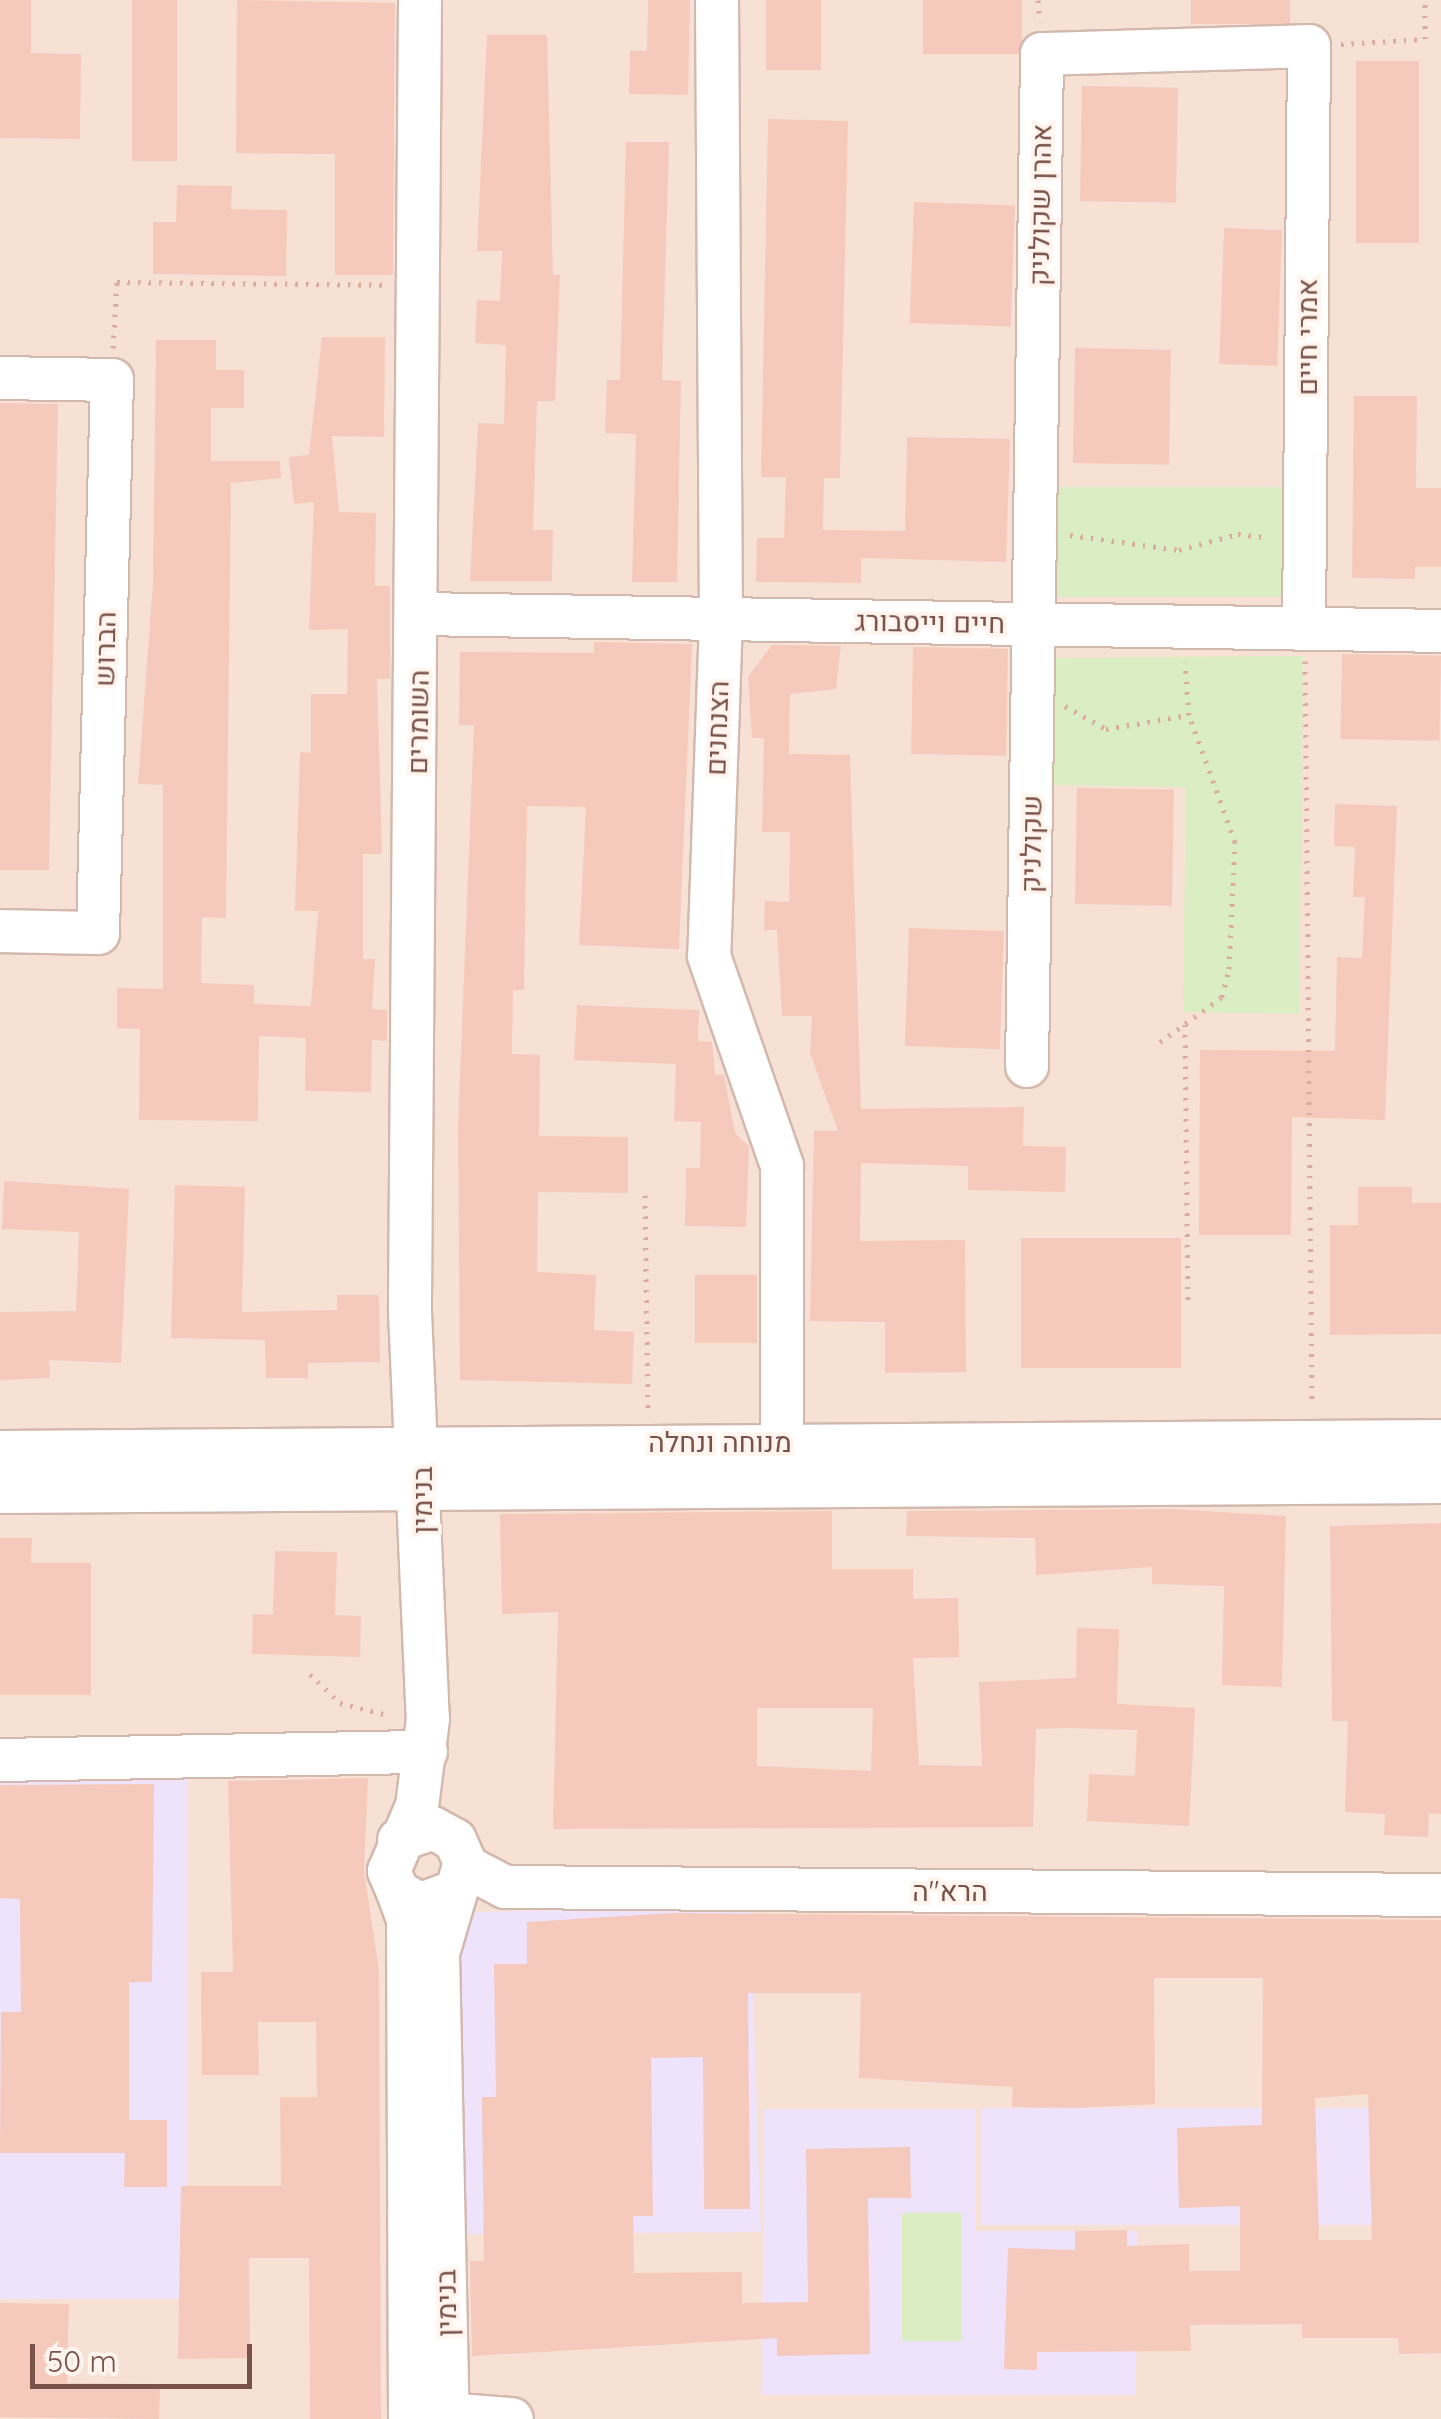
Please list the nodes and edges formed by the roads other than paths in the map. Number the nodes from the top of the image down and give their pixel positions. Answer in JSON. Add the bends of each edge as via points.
{"nodes":[{"id":1,"x":420,"y":0,"type":"edge"},
{"id":2,"x":717,"y":0,"type":"edge"},
{"id":3,"x":1309,"y":46,"type":"joint"},
{"id":4,"x":0,"y":378,"type":"edge"},
{"id":5,"x":419,"y":614,"type":"junction"},
{"id":6,"x":721,"y":619,"type":"junction"},
{"id":7,"x":1035,"y":623,"type":"junction"},
{"id":8,"x":1304,"y":628,"type":"junction"},
{"id":9,"x":1441,"y":631,"type":"edge"},
{"id":10,"x":0,"y":932,"type":"edge"},
{"id":11,"x":1027,"y":1066,"type":"dead end"},
{"id":12,"x":1441,"y":1440,"type":"edge"},
{"id":13,"x":782,"y":1442,"type":"junction"},
{"id":14,"x":0,"y":1452,"type":"edge"},
{"id":15,"x":430,"y":1471,"type":"junction"},
{"id":16,"x":1441,"y":1482,"type":"edge"},
{"id":17,"x":0,"y":1492,"type":"edge"},
{"id":18,"x":427,"y":1735,"type":"junction"},
{"id":19,"x":0,"y":1760,"type":"edge"},
{"id":20,"x":399,"y":1840,"type":"junction"},
{"id":21,"x":458,"y":1866,"type":"junction"},
{"id":22,"x":398,"y":1892,"type":"junction"},
{"id":23,"x":1441,"y":1895,"type":"edge"},
{"id":24,"x":429,"y":2416,"type":"edge"},
{"id":25,"x":512,"y":2419,"type":"edge"}],
"edges":[{"from":1,"to":5,"type":"street","name":"השומרים"},
{"from":2,"to":6,"type":"street","name":"הצנחנים"},
{"from":3,"to":7,"type":"street","name":"אהרן שקולניק","via":[[1042,54]]},
{"from":3,"to":8,"type":"street","name":"אמרי חיים"},
{"from":4,"to":10,"type":"street","name":"הברוש","via":[[112,380],[98,933]]},
{"from":5,"to":6,"type":"street","name":"חיים וייסבורג"},
{"from":5,"to":15,"type":"street","name":"השומרים","via":[[410,1312]]},
{"from":6,"to":7,"type":"street","name":"חיים וייסבורג"},
{"from":6,"to":13,"type":"street","name":"הצנחנים","via":[[709,956],[782,1166]]},
{"from":7,"to":8,"type":"street","name":"חיים וייסבורג"},
{"from":7,"to":11,"type":"street","name":"שקולניק"},
{"from":8,"to":9,"type":"street","name":"חיים וייסבורג"},
{"from":12,"to":13,"type":"street","name":"מנוחה ונחלה"},
{"from":13,"to":15,"type":"street","name":"מנוחה ונחלה","via":[[649,1442]]},
{"from":14,"to":15,"type":"street","name":"מנוחה ונחלה"},
{"from":15,"to":16,"type":"street","name":"מנוחה ונחלה"},
{"from":15,"to":17,"type":"street","name":"מנוחה ונחלה"},
{"from":15,"to":18,"type":"street","name":"בנימין"},
{"from":15,"to":21,"type":"street","name":"בנימין"},
{"from":18,"to":19,"type":"street","via":[[172,1758]]},
{"from":18,"to":20,"type":"street","name":"בנימין"},
{"from":20,"to":21,"type":"street","name":"הרא\"ה","via":[[421,1828]]},
{"from":20,"to":22,"type":"street","name":"בנימין","via":[[388,1871]]},
{"from":21,"to":22,"type":"street","via":[[420,1904]]},
{"from":21,"to":23,"type":"street","name":"הרא\"ה","via":[[504,1887]]},
{"from":21,"to":24,"type":"street","name":"בנימין","via":[[438,1952]]},
{"from":22,"to":24,"type":"street","name":"בנימין","via":[[408,1919]]},
{"from":24,"to":25,"type":"street"}]}
